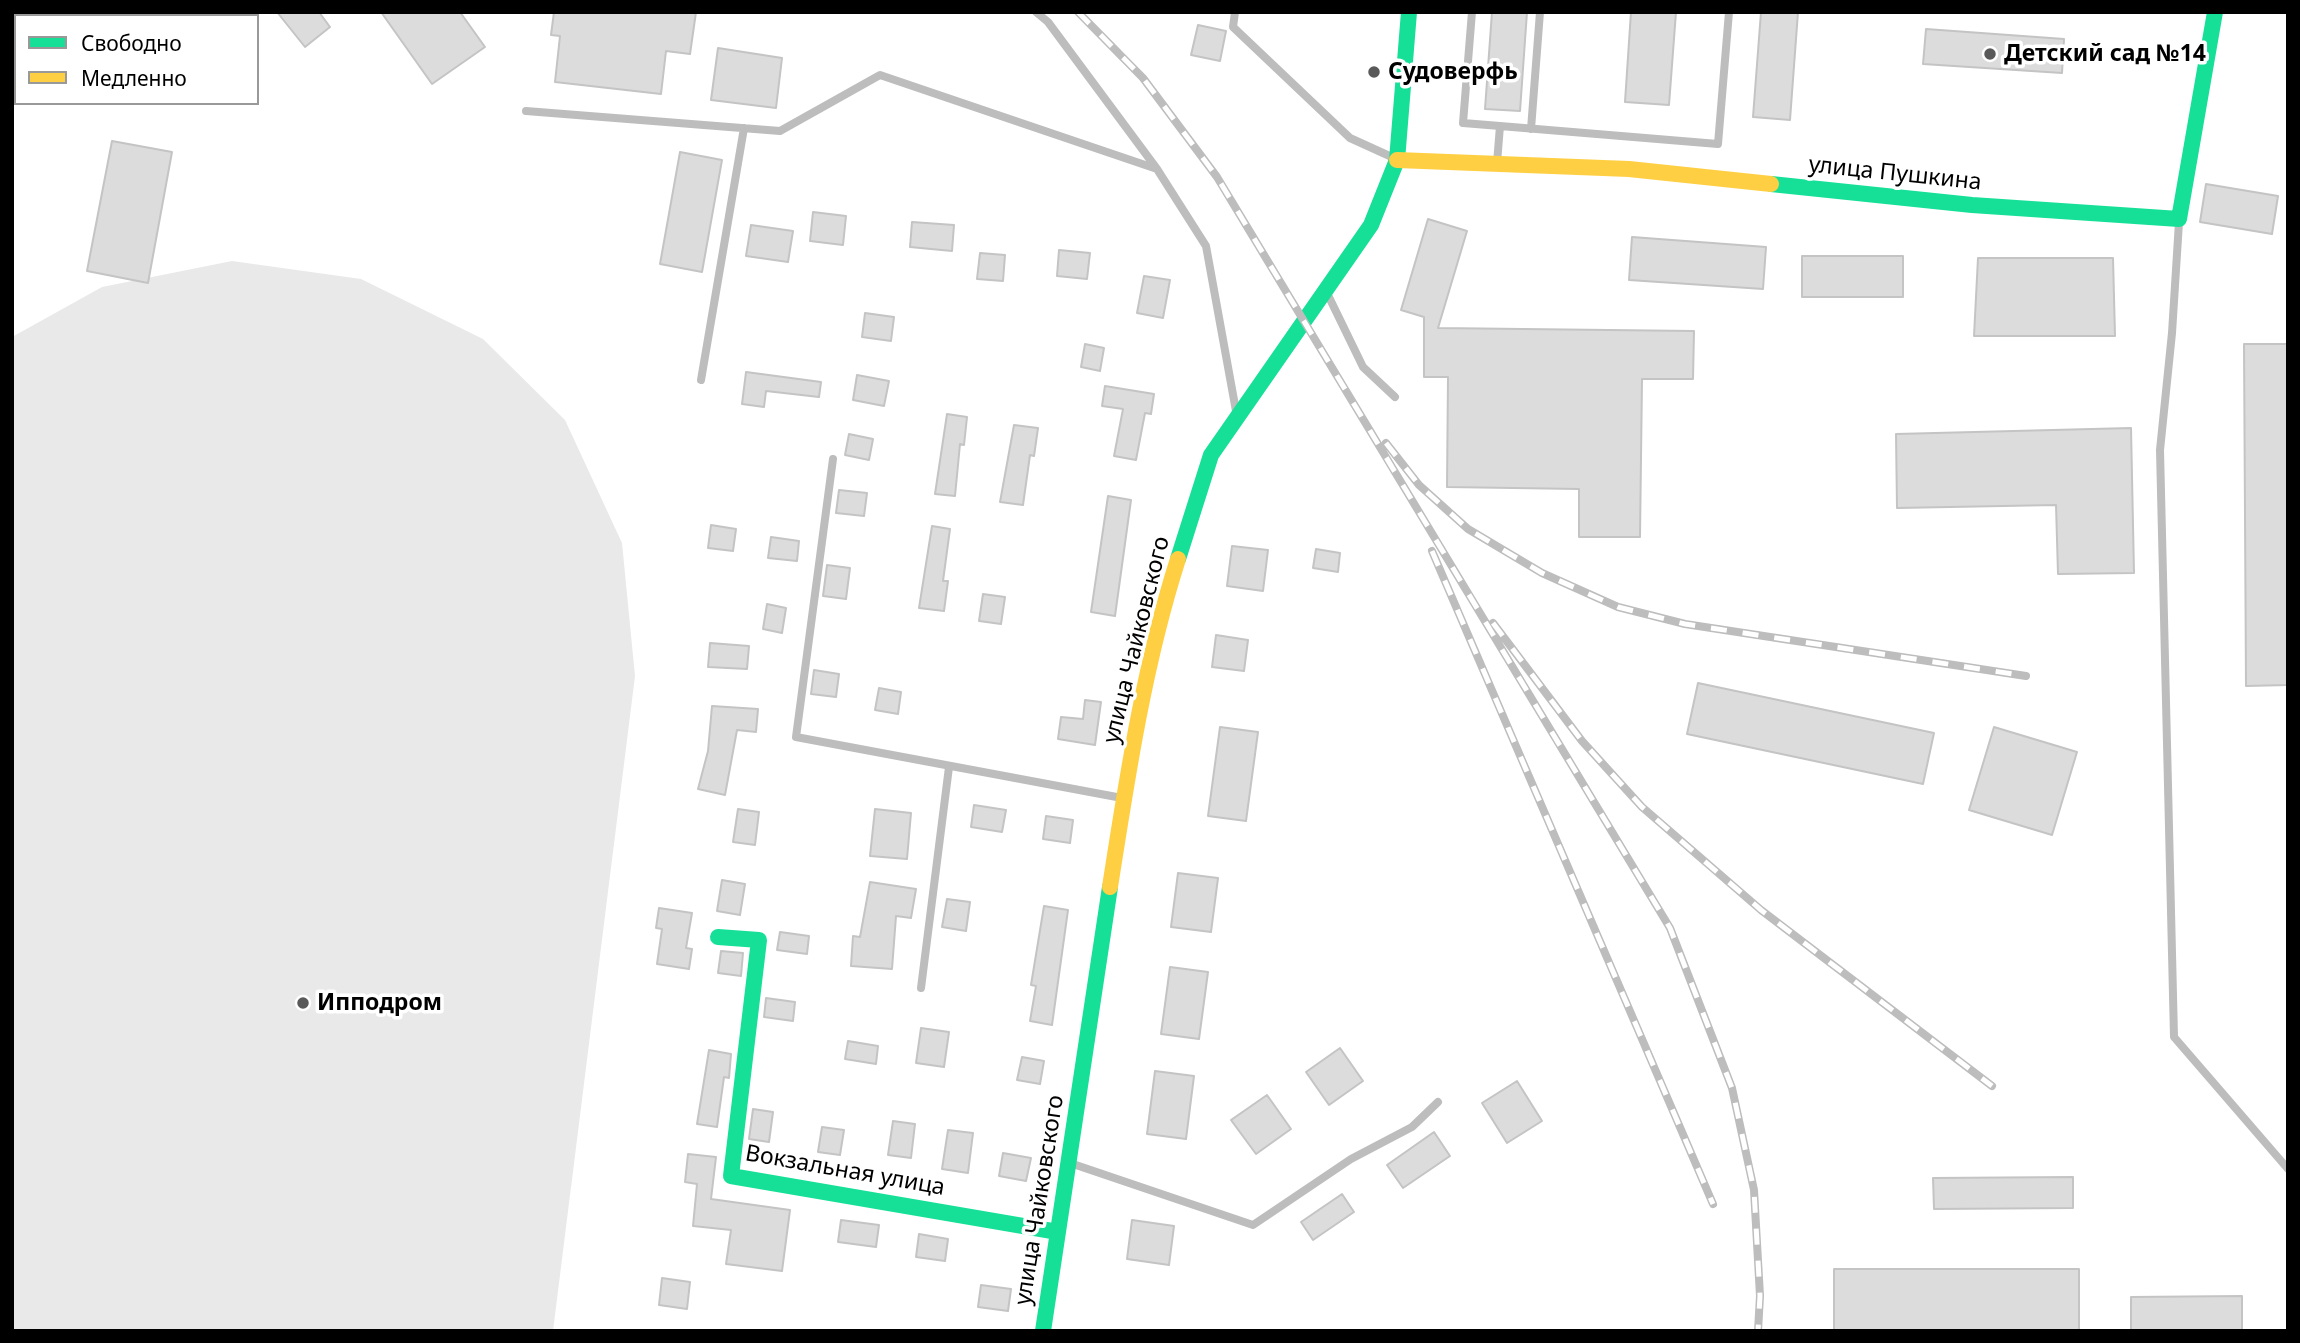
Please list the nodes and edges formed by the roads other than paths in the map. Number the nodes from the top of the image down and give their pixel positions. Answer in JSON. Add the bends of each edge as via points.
{"nodes":[{"id":1,"x":1036,"y":12,"type":"edge"},
{"id":2,"x":1235,"y":12,"type":"edge"},
{"id":3,"x":1409,"y":12,"type":"edge"},
{"id":4,"x":1472,"y":12,"type":"edge"},
{"id":5,"x":1541,"y":12,"type":"edge"},
{"id":6,"x":1729,"y":12,"type":"edge"},
{"id":7,"x":2215,"y":12,"type":"edge"},
{"id":8,"x":526,"y":111,"type":"dead end"},
{"id":9,"x":1500,"y":126,"type":"junction"},
{"id":10,"x":744,"y":128,"type":"junction"},
{"id":11,"x":1531,"y":129,"type":"junction"},
{"id":12,"x":1397,"y":160,"type":"junction"},
{"id":13,"x":1497,"y":163,"type":"junction"},
{"id":14,"x":1157,"y":169,"type":"junction"},
{"id":15,"x":2179,"y":219,"type":"junction"},
{"id":16,"x":1325,"y":291,"type":"junction"},
{"id":17,"x":701,"y":380,"type":"dead end"},
{"id":18,"x":1395,"y":397,"type":"dead end"},
{"id":19,"x":1237,"y":418,"type":"junction"},
{"id":20,"x":833,"y":459,"type":"dead end"},
{"id":21,"x":949,"y":767,"type":"junction"},
{"id":22,"x":1124,"y":799,"type":"junction"},
{"id":23,"x":718,"y":937,"type":"dead end"},
{"id":24,"x":921,"y":988,"type":"dead end"},
{"id":25,"x":1438,"y":1102,"type":"dead end"},
{"id":26,"x":1070,"y":1163,"type":"junction"},
{"id":27,"x":2288,"y":1169,"type":"edge"},
{"id":28,"x":1058,"y":1232,"type":"junction"},
{"id":29,"x":1043,"y":1331,"type":"edge"}],
"edges":[{"from":1,"to":14,"type":"lane"},
{"from":2,"to":12,"type":"lane","via":[[1233,27],[1350,138]]},
{"from":3,"to":12,"type":"street","name":"улица Чайковского"},
{"from":4,"to":9,"type":"lane","via":[[1462,124]]},
{"from":5,"to":11,"type":"lane"},
{"from":6,"to":11,"type":"lane","via":[[1718,144]]},
{"from":7,"to":15,"type":"street"},
{"from":8,"to":10,"type":"lane"},
{"from":9,"to":11,"type":"lane"},
{"from":9,"to":13,"type":"lane"},
{"from":10,"to":14,"type":"lane","via":[[780,131],[880,75]]},
{"from":10,"to":17,"type":"lane"},
{"from":12,"to":13,"type":"street","name":"улица Пушкина"},
{"from":12,"to":16,"type":"street","name":"улица Чайковского","via":[[1371,225]]},
{"from":13,"to":15,"type":"street","name":"улица Пушкина","via":[[1629,169],[1972,205]]},
{"from":14,"to":19,"type":"lane","via":[[1206,246]]},
{"from":15,"to":27,"type":"lane","via":[[2160,450],[2174,1037]]},
{"from":16,"to":18,"type":"lane","via":[[1363,367]]},
{"from":16,"to":19,"type":"street","name":"улица Чайковского"},
{"from":19,"to":22,"type":"street","name":"улица Чайковского","via":[[1211,455],[1167,592]]},
{"from":20,"to":21,"type":"lane","via":[[796,737]]},
{"from":21,"to":22,"type":"lane"},
{"from":21,"to":24,"type":"lane"},
{"from":22,"to":26,"type":"street","name":"улица Чайковского"},
{"from":23,"to":28,"type":"street","name":"Вокзальная улица","via":[[759,940],[731,1177]]},
{"from":25,"to":26,"type":"lane","via":[[1412,1127],[1351,1159],[1252,1225]]},
{"from":26,"to":28,"type":"street","name":"улица Чайковского"},
{"from":28,"to":29,"type":"street","name":"улица Чайковского"}]}
